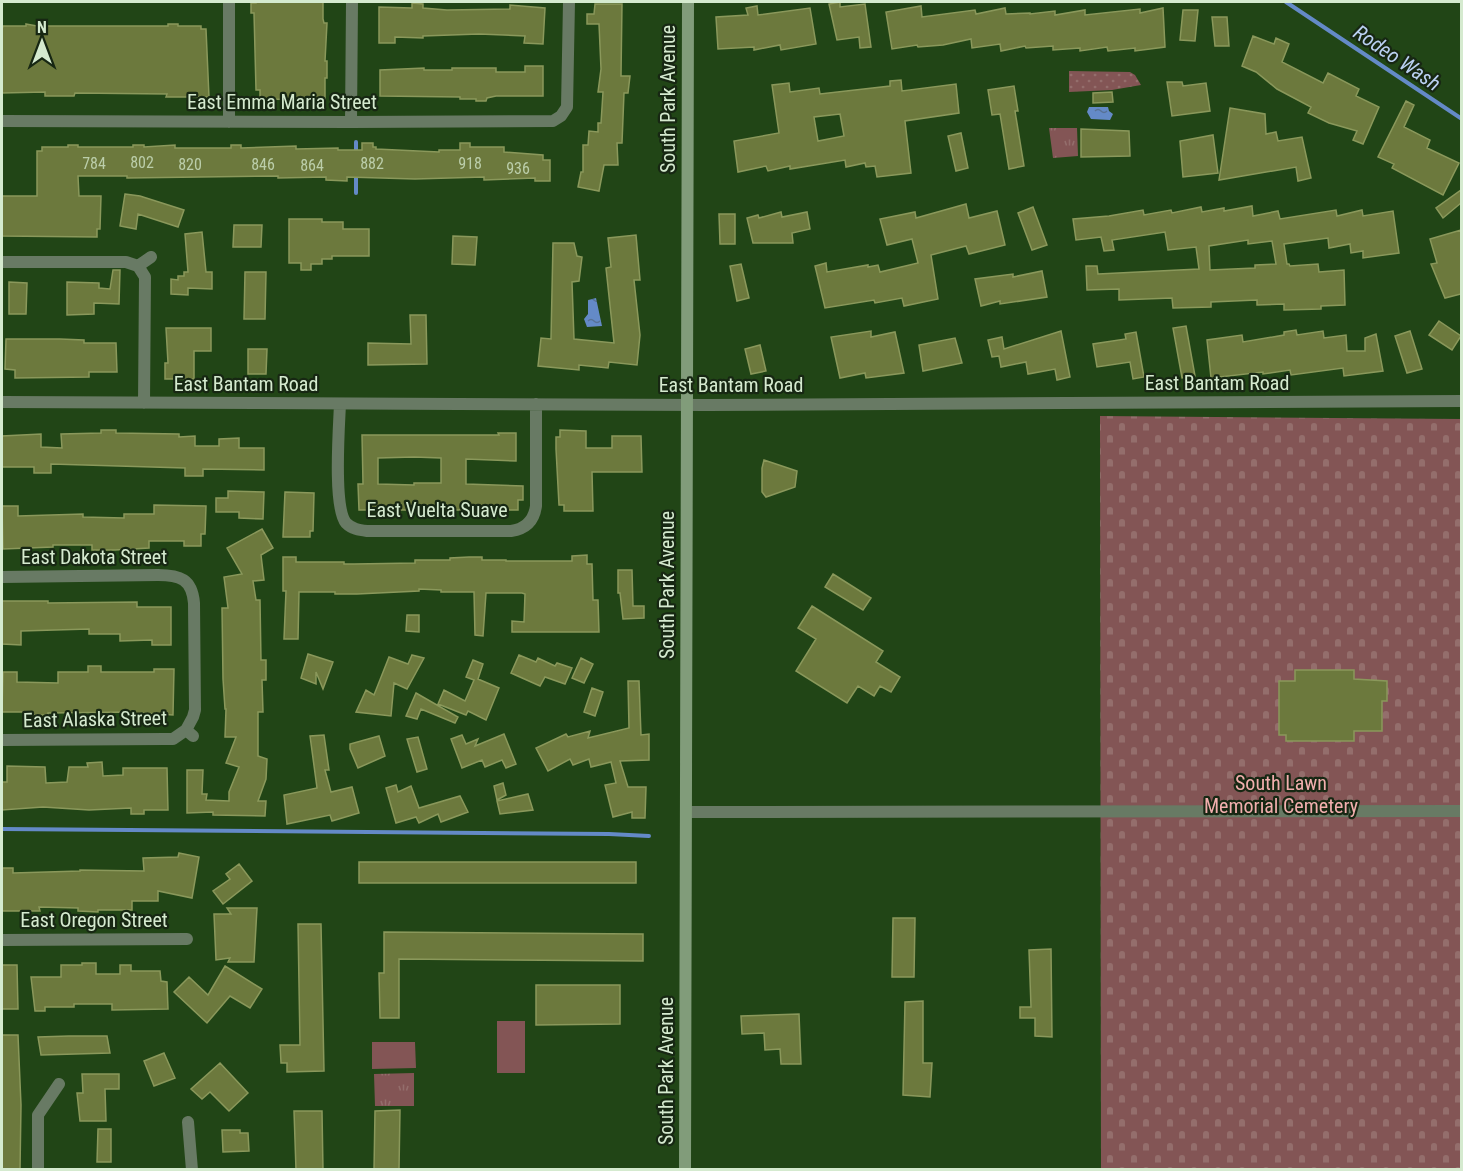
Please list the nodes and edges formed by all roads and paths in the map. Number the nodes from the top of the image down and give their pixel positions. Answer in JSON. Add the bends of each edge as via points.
{"nodes":[{"id":1,"x":229,"y":2,"type":"edge"},
{"id":2,"x":351,"y":2,"type":"edge"},
{"id":3,"x":569,"y":2,"type":"edge"},
{"id":4,"x":688,"y":2,"type":"edge"},
{"id":5,"x":2,"y":121,"type":"edge"},
{"id":6,"x":229,"y":122,"type":"junction"},
{"id":7,"x":351,"y":122,"type":"junction"},
{"id":8,"x":151,"y":256,"type":"dead end"},
{"id":9,"x":2,"y":262,"type":"edge"},
{"id":10,"x":138,"y":266,"type":"junction"},
{"id":11,"x":1461,"y":401,"type":"edge"},
{"id":12,"x":2,"y":402,"type":"edge"},
{"id":13,"x":144,"y":403,"type":"junction"},
{"id":14,"x":340,"y":404,"type":"junction"},
{"id":15,"x":536,"y":404,"type":"junction"},
{"id":16,"x":687,"y":405,"type":"junction"},
{"id":17,"x":2,"y":577,"type":"edge"},
{"id":18,"x":189,"y":578,"type":"joint"},
{"id":19,"x":2,"y":740,"type":"edge"},
{"id":20,"x":1461,"y":811,"type":"edge"},
{"id":21,"x":686,"y":812,"type":"junction"},
{"id":22,"x":187,"y":939,"type":"dead end"},
{"id":23,"x":2,"y":940,"type":"edge"},
{"id":24,"x":59,"y":1084,"type":"dead end"},
{"id":25,"x":188,"y":1122,"type":"dead end"},
{"id":26,"x":38,"y":1170,"type":"edge"},
{"id":27,"x":192,"y":1170,"type":"edge"},
{"id":28,"x":685,"y":1170,"type":"edge"}],
"edges":[{"from":1,"to":6,"type":"street"},
{"from":2,"to":7,"type":"street"},
{"from":3,"to":7,"type":"street","name":"East Emma Maria Street","via":[[567,107],[553,121]]},
{"from":4,"to":16,"type":"main road","name":"South Park Avenue"},
{"from":5,"to":6,"type":"street","name":"East Emma Maria Street"},
{"from":6,"to":7,"type":"street","name":"East Emma Maria Street"},
{"from":8,"to":10,"type":"street"},
{"from":9,"to":10,"type":"street","via":[[126,262]]},
{"from":10,"to":13,"type":"street","via":[[145,277]]},
{"from":11,"to":16,"type":"street","name":"East Bantam Road"},
{"from":12,"to":13,"type":"street","name":"East Bantam Road"},
{"from":13,"to":14,"type":"street","name":"East Bantam Road"},
{"from":14,"to":15,"type":"street","name":"East Bantam Road"},
{"from":14,"to":15,"type":"street","name":"East Vuelta Suave","via":[[339,509],[343,526],[367,531],[511,531],[531,527],[535,512]]},
{"from":15,"to":16,"type":"street","name":"East Bantam Road"},
{"from":16,"to":21,"type":"main road","name":"South Park Avenue"},
{"from":17,"to":18,"type":"street","name":"East Dakota Street"},
{"from":18,"to":19,"type":"street","name":"East Alaska Street","via":[[194,603],[195,710],[190,733],[173,739]]},
{"from":20,"to":21,"type":"street"},
{"from":21,"to":28,"type":"main road","name":"South Park Avenue"},
{"from":22,"to":23,"type":"street","name":"East Oregon Street"},
{"from":24,"to":26,"type":"street","via":[[38,1115]]},
{"from":25,"to":27,"type":"street"}]}
